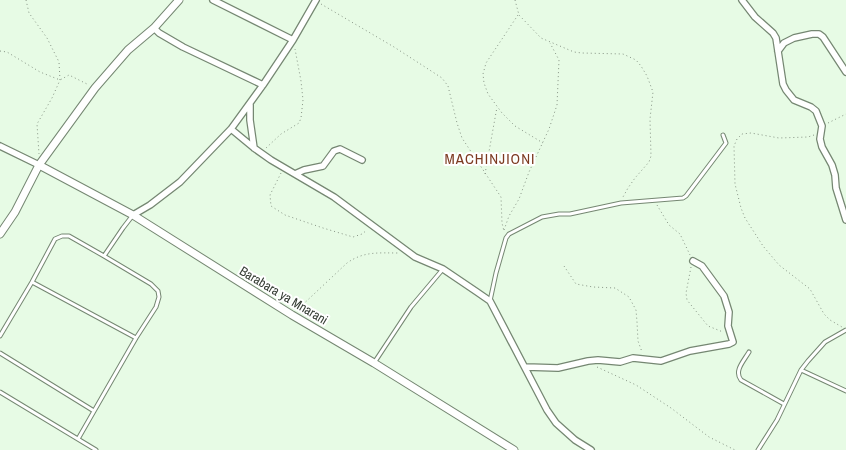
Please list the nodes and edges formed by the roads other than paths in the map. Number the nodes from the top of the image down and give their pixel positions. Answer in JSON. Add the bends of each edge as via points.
{"nodes":[{"id":1,"x":179,"y":0,"type":"edge"},
{"id":2,"x":214,"y":0,"type":"edge"},
{"id":3,"x":316,"y":0,"type":"edge"},
{"id":4,"x":742,"y":0,"type":"edge"},
{"id":5,"x":154,"y":28,"type":"junction"},
{"id":6,"x":293,"y":40,"type":"junction"},
{"id":7,"x":778,"y":51,"type":"junction"},
{"id":8,"x":846,"y":72,"type":"edge"},
{"id":9,"x":264,"y":85,"type":"junction"},
{"id":10,"x":250,"y":104,"type":"junction"},
{"id":11,"x":231,"y":129,"type":"junction"},
{"id":12,"x":723,"y":134,"type":"dead end"},
{"id":13,"x":0,"y":146,"type":"edge"},
{"id":14,"x":254,"y":148,"type":"junction"},
{"id":15,"x":362,"y":160,"type":"dead end"},
{"id":16,"x":39,"y":165,"type":"junction"},
{"id":17,"x":295,"y":174,"type":"junction"},
{"id":18,"x":133,"y":215,"type":"junction"},
{"id":19,"x":846,"y":220,"type":"edge"},
{"id":20,"x":0,"y":234,"type":"edge"},
{"id":21,"x":104,"y":256,"type":"junction"},
{"id":22,"x":693,"y":261,"type":"road end"},
{"id":23,"x":443,"y":270,"type":"junction"},
{"id":24,"x":32,"y":282,"type":"junction"},
{"id":25,"x":490,"y":301,"type":"junction"},
{"id":26,"x":846,"y":329,"type":"edge"},
{"id":27,"x":0,"y":336,"type":"edge"},
{"id":28,"x":136,"y":338,"type":"junction"},
{"id":29,"x":0,"y":352,"type":"edge"},
{"id":30,"x":749,"y":352,"type":"dead end"},
{"id":31,"x":374,"y":363,"type":"junction"},
{"id":32,"x":526,"y":367,"type":"junction"},
{"id":33,"x":801,"y":370,"type":"junction"},
{"id":34,"x":846,"y":391,"type":"edge"},
{"id":35,"x":0,"y":392,"type":"edge"},
{"id":36,"x":784,"y":404,"type":"junction"},
{"id":37,"x":94,"y":411,"type":"junction"},
{"id":38,"x":78,"y":439,"type":"junction"},
{"id":39,"x":96,"y":450,"type":"edge"},
{"id":40,"x":514,"y":450,"type":"edge"},
{"id":41,"x":591,"y":450,"type":"edge"},
{"id":42,"x":758,"y":450,"type":"edge"}],
"edges":[{"from":1,"to":5,"type":"street"},
{"from":2,"to":6,"type":"street"},
{"from":3,"to":6,"type":"street"},
{"from":4,"to":7,"type":"street","via":[[755,17],[773,33]]},
{"from":5,"to":9,"type":"street","via":[[184,46]]},
{"from":5,"to":16,"type":"street","via":[[128,50],[95,88]]},
{"from":6,"to":9,"type":"street"},
{"from":7,"to":8,"type":"street","via":[[784,42],[819,34]]},
{"from":7,"to":19,"type":"street","via":[[786,90],[794,100],[816,111],[822,126],[822,147],[832,165]]},
{"from":9,"to":10,"type":"street"},
{"from":10,"to":11,"type":"street"},
{"from":10,"to":14,"type":"street"},
{"from":11,"to":14,"type":"street"},
{"from":11,"to":18,"type":"street","via":[[180,182]]},
{"from":12,"to":25,"type":"lane","via":[[726,142],[683,198],[621,203],[542,217],[509,234]]},
{"from":13,"to":16,"type":"street"},
{"from":14,"to":17,"type":"street"},
{"from":15,"to":17,"type":"street","via":[[340,149],[334,150],[324,166]]},
{"from":16,"to":18,"type":"street","name":"Barabara ya Mnarani"},
{"from":16,"to":20,"type":"street","via":[[15,212]]},
{"from":17,"to":23,"type":"street","via":[[334,197],[415,257]]},
{"from":18,"to":21,"type":"lane"},
{"from":18,"to":31,"type":"street","name":"Barabara ya Mnarani","via":[[292,315]]},
{"from":21,"to":24,"type":"lane","via":[[69,236],[62,236],[55,239]]},
{"from":21,"to":28,"type":"lane","via":[[151,284],[158,291],[156,307]]},
{"from":22,"to":32,"type":"street","via":[[702,266],[724,296],[730,312],[728,326],[733,342],[690,351],[662,361],[633,358],[620,362],[588,361],[558,368]]},
{"from":23,"to":25,"type":"street"},
{"from":23,"to":31,"type":"lane","via":[[411,307]]},
{"from":24,"to":27,"type":"lane"},
{"from":24,"to":28,"type":"lane"},
{"from":25,"to":32,"type":"street"},
{"from":26,"to":33,"type":"lane","via":[[825,342]]},
{"from":28,"to":37,"type":"lane"},
{"from":29,"to":37,"type":"lane"},
{"from":30,"to":36,"type":"lane","via":[[738,376]]},
{"from":31,"to":40,"type":"street","name":"Barabara ya Mnarani"},
{"from":32,"to":41,"type":"street","via":[[556,423]]},
{"from":33,"to":34,"type":"lane"},
{"from":33,"to":36,"type":"lane"},
{"from":35,"to":38,"type":"lane"},
{"from":36,"to":42,"type":"lane"},
{"from":37,"to":38,"type":"lane"},
{"from":38,"to":39,"type":"lane"}]}
